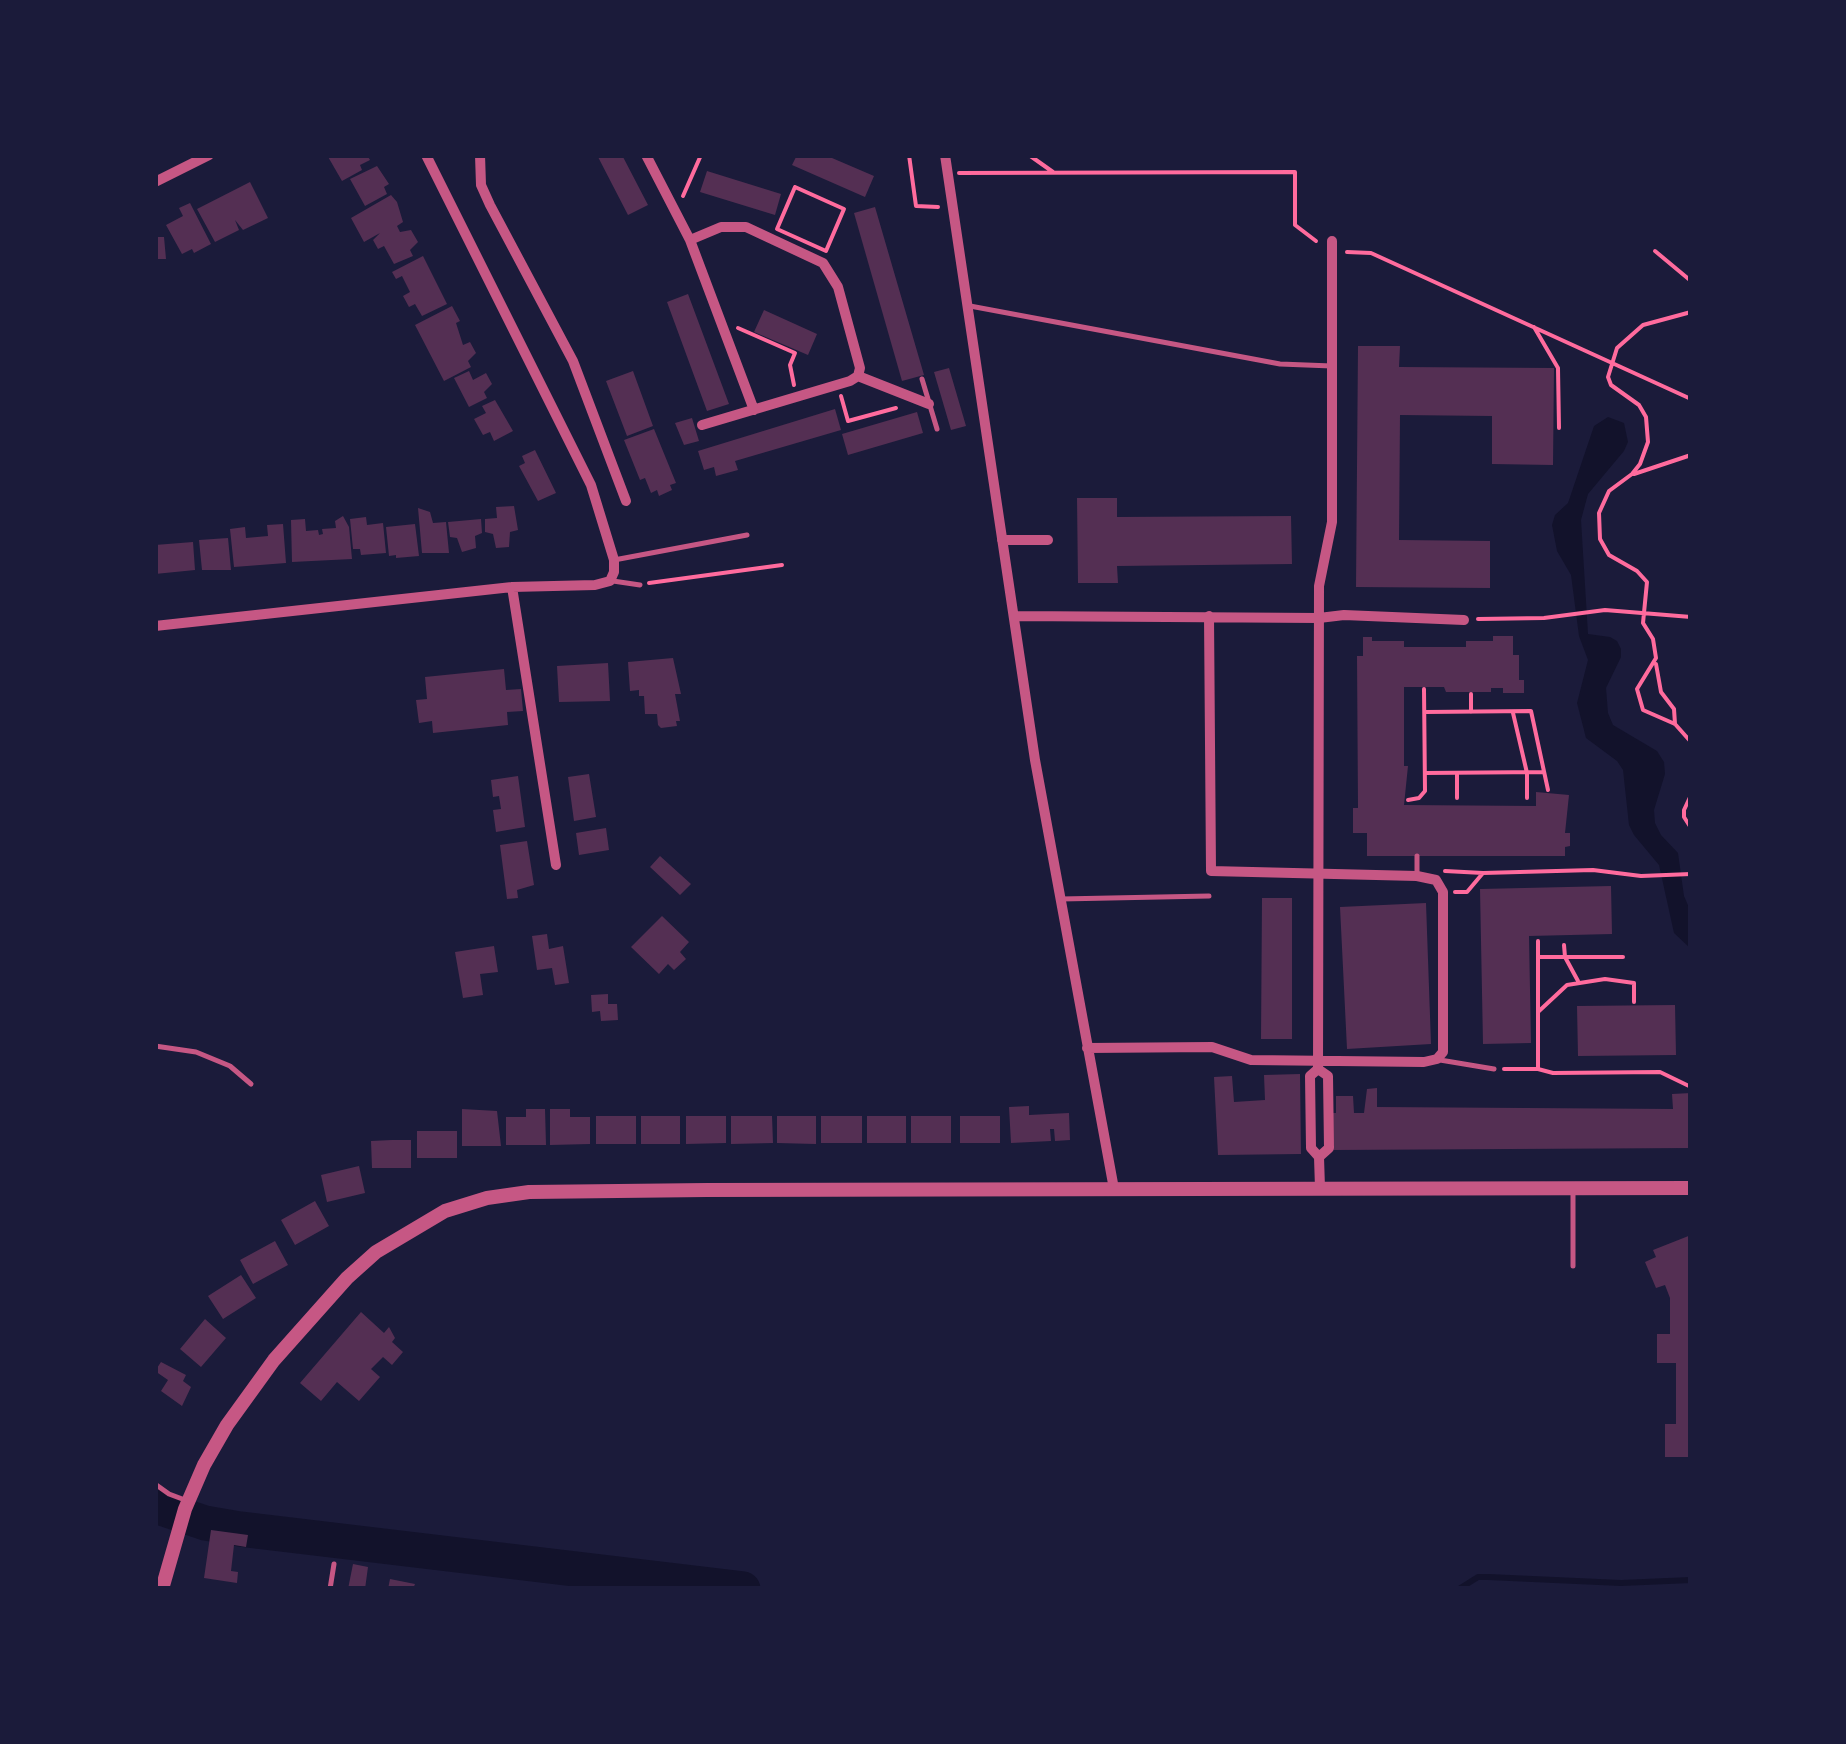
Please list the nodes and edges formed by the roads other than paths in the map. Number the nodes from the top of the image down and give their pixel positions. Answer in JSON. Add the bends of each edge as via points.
{"nodes":[{"id":1,"x":209,"y":155,"type":"edge"},
{"id":2,"x":426,"y":155,"type":"edge"},
{"id":3,"x":480,"y":155,"type":"edge"},
{"id":4,"x":646,"y":155,"type":"edge"},
{"id":5,"x":945,"y":155,"type":"edge"},
{"id":6,"x":155,"y":182,"type":"edge"},
{"id":7,"x":690,"y":240,"type":"junction"},
{"id":8,"x":1332,"y":246,"type":"road end"},
{"id":9,"x":968,"y":306,"type":"junction"},
{"id":10,"x":1332,"y":366,"type":"junction"},
{"id":11,"x":858,"y":376,"type":"junction"},
{"id":12,"x":922,"y":379,"type":"dead end"},
{"id":13,"x":930,"y":404,"type":"junction"},
{"id":14,"x":754,"y":410,"type":"junction"},
{"id":15,"x":702,"y":425,"type":"dead end"},
{"id":16,"x":936,"y":430,"type":"dead end"},
{"id":17,"x":626,"y":501,"type":"dead end"},
{"id":18,"x":747,"y":536,"type":"dead end"},
{"id":19,"x":1002,"y":540,"type":"junction"},
{"id":20,"x":1048,"y":540,"type":"dead end"},
{"id":21,"x":614,"y":560,"type":"junction"},
{"id":22,"x":612,"y":577,"type":"junction"},
{"id":23,"x":640,"y":584,"type":"road end"},
{"id":24,"x":512,"y":587,"type":"junction"},
{"id":25,"x":1014,"y":616,"type":"junction"},
{"id":26,"x":1209,"y":616,"type":"junction"},
{"id":27,"x":1319,"y":618,"type":"junction"},
{"id":28,"x":1464,"y":620,"type":"road end"},
{"id":29,"x":155,"y":626,"type":"edge"},
{"id":30,"x":1417,"y":856,"type":"dead end"},
{"id":31,"x":556,"y":865,"type":"dead end"},
{"id":32,"x":1319,"y":875,"type":"junction"},
{"id":33,"x":1417,"y":876,"type":"junction"},
{"id":34,"x":1209,"y":896,"type":"dead end"},
{"id":35,"x":1061,"y":899,"type":"junction"},
{"id":36,"x":155,"y":1046,"type":"edge"},
{"id":37,"x":1087,"y":1048,"type":"junction"},
{"id":38,"x":1437,"y":1059,"type":"junction"},
{"id":39,"x":1318,"y":1064,"type":"junction"},
{"id":40,"x":1494,"y":1069,"type":"road end"},
{"id":41,"x":251,"y":1084,"type":"dead end"},
{"id":42,"x":1319,"y":1157,"type":"junction"},
{"id":43,"x":1320,"y":1188,"type":"junction"},
{"id":44,"x":1691,"y":1188,"type":"edge"},
{"id":45,"x":1114,"y":1189,"type":"junction"},
{"id":46,"x":1573,"y":1189,"type":"junction"},
{"id":47,"x":1573,"y":1266,"type":"dead end"},
{"id":48,"x":155,"y":1484,"type":"edge"},
{"id":49,"x":187,"y":1505,"type":"junction"},
{"id":50,"x":334,"y":1564,"type":"dead end"},
{"id":51,"x":162,"y":1589,"type":"edge"},
{"id":52,"x":330,"y":1589,"type":"edge"}],
"edges":[{"from":1,"to":6,"type":"street"},
{"from":2,"to":21,"type":"street","via":[[591,486]]},
{"from":3,"to":17,"type":"street","via":[[490,205],[572,361]]},
{"from":4,"to":7,"type":"street"},
{"from":5,"to":9,"type":"street"},
{"from":7,"to":11,"type":"street","via":[[733,224],[823,263],[838,287],[860,359]]},
{"from":7,"to":14,"type":"street"},
{"from":8,"to":10,"type":"street"},
{"from":9,"to":10,"type":"lane","via":[[1280,364]]},
{"from":9,"to":19,"type":"street"},
{"from":10,"to":27,"type":"street","via":[[1332,522],[1320,572]]},
{"from":11,"to":13,"type":"street"},
{"from":11,"to":14,"type":"street"},
{"from":12,"to":13,"type":"lane"},
{"from":13,"to":16,"type":"lane"},
{"from":14,"to":15,"type":"street"},
{"from":18,"to":21,"type":"lane"},
{"from":19,"to":20,"type":"street"},
{"from":19,"to":25,"type":"street"},
{"from":21,"to":22,"type":"street"},
{"from":22,"to":23,"type":"lane"},
{"from":22,"to":24,"type":"street","via":[[595,585]]},
{"from":24,"to":29,"type":"street"},
{"from":24,"to":31,"type":"street"},
{"from":25,"to":26,"type":"street"},
{"from":25,"to":35,"type":"street"},
{"from":26,"to":27,"type":"street"},
{"from":26,"to":32,"type":"street","via":[[1211,871]]},
{"from":27,"to":28,"type":"street"},
{"from":27,"to":32,"type":"street"},
{"from":30,"to":33,"type":"lane"},
{"from":32,"to":33,"type":"street"},
{"from":32,"to":39,"type":"street"},
{"from":33,"to":38,"type":"street","via":[[1436,880],[1444,892],[1444,1042]]},
{"from":34,"to":35,"type":"lane"},
{"from":35,"to":37,"type":"street"},
{"from":36,"to":41,"type":"lane","via":[[196,1052]]},
{"from":37,"to":39,"type":"street","via":[[1212,1047],[1251,1060]]},
{"from":37,"to":45,"type":"street"},
{"from":38,"to":39,"type":"street"},
{"from":38,"to":40,"type":"lane"},
{"from":39,"to":42,"type":"street","via":[[1310,1094],[1311,1148]]},
{"from":39,"to":42,"type":"street","via":[[1328,1076],[1329,1148]]},
{"from":42,"to":43,"type":"street"},
{"from":43,"to":45,"type":"street"},
{"from":43,"to":46,"type":"street"},
{"from":44,"to":46,"type":"street"},
{"from":45,"to":49,"type":"street","via":[[529,1192],[446,1210],[376,1252],[274,1360],[228,1425]]},
{"from":46,"to":47,"type":"lane"},
{"from":48,"to":49,"type":"lane"},
{"from":49,"to":51,"type":"street"},
{"from":50,"to":52,"type":"lane"}]}
